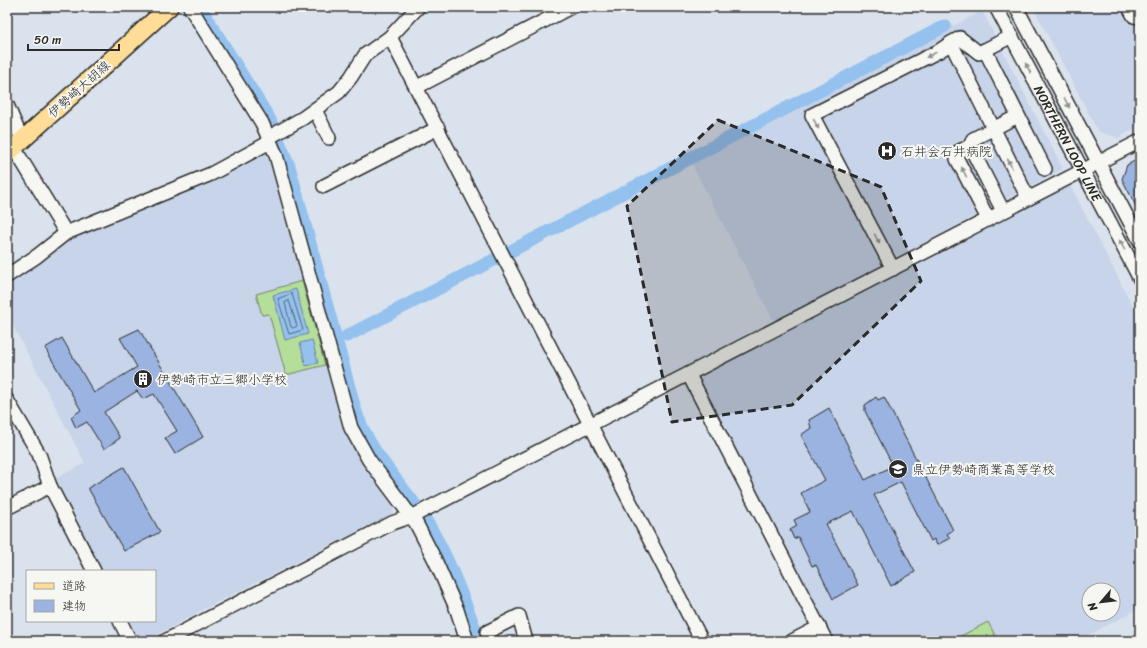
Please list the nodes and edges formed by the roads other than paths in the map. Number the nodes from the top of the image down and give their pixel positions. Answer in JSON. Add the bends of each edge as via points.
{"nodes":[{"id":1,"x":169,"y":7,"type":"edge"},
{"id":2,"x":190,"y":7,"type":"edge"},
{"id":3,"x":418,"y":7,"type":"edge"},
{"id":4,"x":571,"y":7,"type":"edge"},
{"id":5,"x":996,"y":7,"type":"edge"},
{"id":6,"x":1016,"y":7,"type":"edge"},
{"id":7,"x":1129,"y":7,"type":"edge"},
{"id":8,"x":1140,"y":17,"type":"edge"},
{"id":9,"x":1012,"y":36,"type":"junction"},
{"id":10,"x":390,"y":37,"type":"junction"},
{"id":11,"x":950,"y":43,"type":"junction"},
{"id":12,"x":985,"y":50,"type":"junction"},
{"id":13,"x":417,"y":87,"type":"junction"},
{"id":14,"x":7,"y":105,"type":"edge"},
{"id":15,"x":315,"y":110,"type":"junction"},
{"id":16,"x":1018,"y":116,"type":"junction"},
{"id":17,"x":438,"y":128,"type":"junction"},
{"id":18,"x":992,"y":130,"type":"junction"},
{"id":19,"x":276,"y":135,"type":"junction"},
{"id":20,"x":329,"y":138,"type":"dead end"},
{"id":21,"x":1140,"y":141,"type":"edge"},
{"id":22,"x":970,"y":146,"type":"junction"},
{"id":23,"x":15,"y":147,"type":"edge"},
{"id":24,"x":1099,"y":162,"type":"junction"},
{"id":25,"x":1045,"y":169,"type":"dead end"},
{"id":26,"x":1083,"y":171,"type":"junction"},
{"id":27,"x":324,"y":186,"type":"dead end"},
{"id":28,"x":1028,"y":198,"type":"junction"},
{"id":29,"x":1003,"y":211,"type":"junction"},
{"id":30,"x":988,"y":219,"type":"junction"},
{"id":31,"x":66,"y":233,"type":"junction"},
{"id":32,"x":1140,"y":241,"type":"edge"},
{"id":33,"x":892,"y":269,"type":"junction"},
{"id":34,"x":7,"y":276,"type":"edge"},
{"id":35,"x":1140,"y":279,"type":"edge"},
{"id":36,"x":689,"y":375,"type":"junction"},
{"id":37,"x":7,"y":400,"type":"edge"},
{"id":38,"x":591,"y":425,"type":"junction"},
{"id":39,"x":50,"y":486,"type":"junction"},
{"id":40,"x":7,"y":508,"type":"edge"},
{"id":41,"x":417,"y":513,"type":"junction"},
{"id":42,"x":93,"y":570,"type":"edge"},
{"id":43,"x":120,"y":622,"type":"edge"},
{"id":44,"x":819,"y":627,"type":"junction"},
{"id":45,"x":487,"y":632,"type":"dead end"},
{"id":46,"x":130,"y":641,"type":"edge"},
{"id":47,"x":165,"y":641,"type":"edge"},
{"id":48,"x":467,"y":641,"type":"edge"},
{"id":49,"x":526,"y":641,"type":"edge"},
{"id":50,"x":702,"y":641,"type":"edge"},
{"id":51,"x":792,"y":641,"type":"edge"},
{"id":52,"x":826,"y":641,"type":"edge"}],
"edges":[{"from":1,"to":23,"type":"main road","name":"伊勢崎大胡線"},
{"from":2,"to":19,"type":"street","via":[[262,124]]},
{"from":3,"to":10,"type":"street"},
{"from":4,"to":13,"type":"street"},
{"from":5,"to":9,"type":"street","name":"NORTHERN LOOP LINE"},
{"from":6,"to":24,"type":"street","name":"NORTHERN LOOP LINE","one_way":true},
{"from":7,"to":8,"type":"street","via":[[1134,16]]},
{"from":9,"to":12,"type":"street"},
{"from":26,"to":9,"type":"street","name":"NORTHERN LOOP LINE","one_way":true},
{"from":10,"to":13,"type":"street"},
{"from":10,"to":15,"type":"street","via":[[365,55],[343,88]]},
{"from":11,"to":12,"type":"street","via":[[960,38],[979,53]]},
{"from":11,"to":18,"type":"street","via":[[992,124]]},
{"from":11,"to":33,"type":"street","one_way":true,"via":[[939,51],[812,115]]},
{"from":12,"to":16,"type":"street"},
{"from":13,"to":17,"type":"street"},
{"from":14,"to":23,"type":"street","via":[[19,133]]},
{"from":15,"to":19,"type":"street"},
{"from":15,"to":20,"type":"street"},
{"from":16,"to":18,"type":"street"},
{"from":16,"to":25,"type":"street"},
{"from":17,"to":27,"type":"street"},
{"from":17,"to":38,"type":"street"},
{"from":18,"to":22,"type":"street","via":[[973,140]]},
{"from":28,"to":18,"type":"street","one_way":true},
{"from":19,"to":31,"type":"street","via":[[211,174]]},
{"from":19,"to":41,"type":"street","via":[[285,187],[347,416],[369,460]]},
{"from":21,"to":24,"type":"street"},
{"from":22,"to":29,"type":"street"},
{"from":30,"to":22,"type":"street","one_way":true,"via":[[957,159],[958,152]]},
{"from":23,"to":31,"type":"street"},
{"from":24,"to":26,"type":"street"},
{"from":24,"to":32,"type":"street","name":"NORTHERN LOOP LINE"},
{"from":26,"to":28,"type":"street"},
{"from":35,"to":26,"type":"street","name":"NORTHERN LOOP LINE","one_way":true},
{"from":28,"to":29,"type":"street"},
{"from":29,"to":30,"type":"street"},
{"from":30,"to":33,"type":"street"},
{"from":31,"to":34,"type":"street"},
{"from":33,"to":36,"type":"street"},
{"from":36,"to":38,"type":"street"},
{"from":36,"to":44,"type":"street"},
{"from":37,"to":39,"type":"street","via":[[39,454]]},
{"from":38,"to":41,"type":"street"},
{"from":38,"to":50,"type":"street"},
{"from":39,"to":40,"type":"street"},
{"from":39,"to":42,"type":"street"},
{"from":41,"to":47,"type":"street","via":[[392,523]]},
{"from":41,"to":48,"type":"street"},
{"from":43,"to":46,"type":"street"},
{"from":44,"to":51,"type":"street"},
{"from":44,"to":52,"type":"street"},
{"from":45,"to":49,"type":"street","via":[[519,616]]}]}
